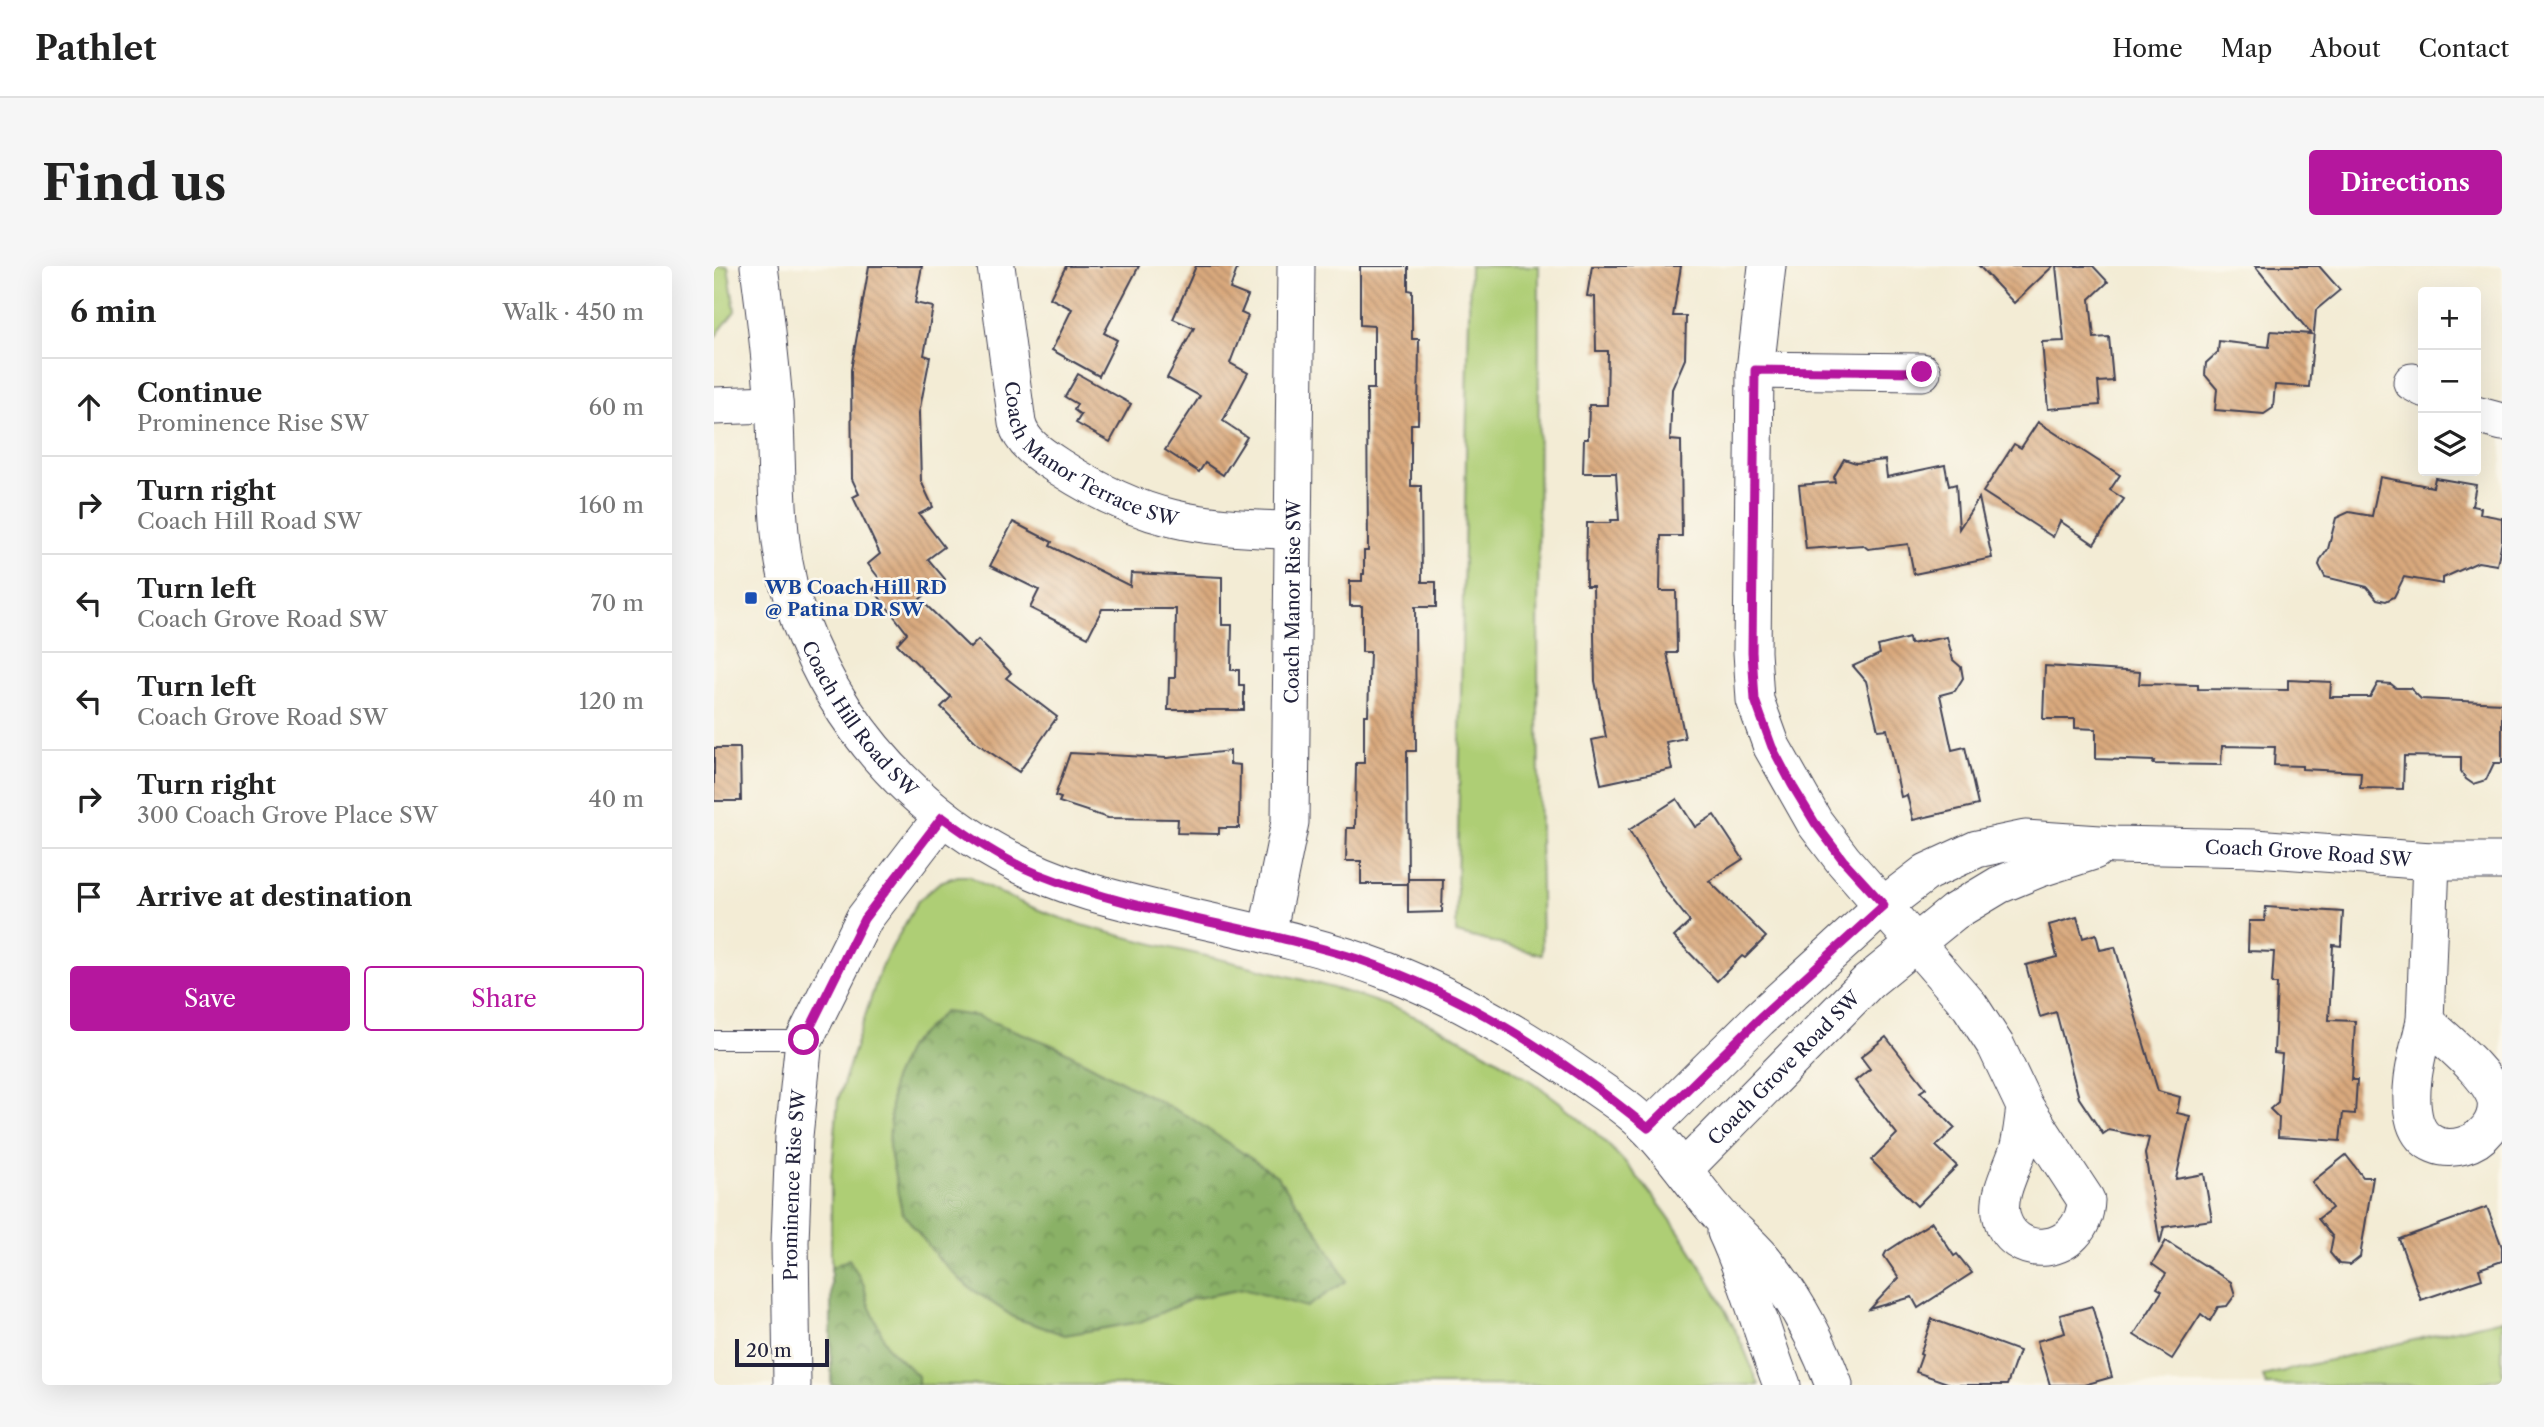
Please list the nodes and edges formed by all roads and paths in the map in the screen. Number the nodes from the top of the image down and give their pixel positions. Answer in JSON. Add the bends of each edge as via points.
{"nodes":[{"id":1,"x":760,"y":266,"type":"edge"},
{"id":2,"x":996,"y":266,"type":"edge"},
{"id":3,"x":1296,"y":266,"type":"edge"},
{"id":4,"x":1767,"y":266,"type":"edge"},
{"id":5,"x":1755,"y":370,"type":"junction"},
{"id":6,"x":1922,"y":372,"type":"dead end"},
{"id":7,"x":774,"y":404,"type":"junction"},
{"id":8,"x":714,"y":406,"type":"edge"},
{"id":9,"x":2481,"y":416,"type":"edge"},
{"id":10,"x":2502,"y":422,"type":"edge"},
{"id":11,"x":1293,"y":530,"type":"junction"},
{"id":12,"x":942,"y":817,"type":"junction"},
{"id":13,"x":2115,"y":845,"type":"junction"},
{"id":14,"x":2431,"y":861,"type":"junction"},
{"id":15,"x":2502,"y":861,"type":"edge"},
{"id":16,"x":1884,"y":905,"type":"junction"},
{"id":17,"x":1267,"y":935,"type":"junction"},
{"id":18,"x":1916,"y":941,"type":"junction"},
{"id":19,"x":2425,"y":1021,"type":"dead end"},
{"id":20,"x":714,"y":1040,"type":"edge"},
{"id":21,"x":804,"y":1040,"type":"junction"},
{"id":22,"x":2025,"y":1107,"type":"dead end"},
{"id":23,"x":1648,"y":1128,"type":"junction"},
{"id":24,"x":1684,"y":1169,"type":"junction"},
{"id":25,"x":1717,"y":1212,"type":"junction"},
{"id":26,"x":792,"y":1385,"type":"edge"},
{"id":27,"x":1782,"y":1385,"type":"edge"},
{"id":28,"x":1835,"y":1385,"type":"edge"}],
"edges":[{"from":1,"to":7,"type":"street","name":"Coach Hill Road SW"},
{"from":2,"to":11,"type":"street","name":"Coach Manor Terrace SW","via":[[1017,424],[1030,446],[1086,485],[1140,509],[1211,526]]},
{"from":3,"to":11,"type":"street","name":"Coach Manor Rise SW"},
{"from":4,"to":5,"type":"street"},
{"from":5,"to":6,"type":"street"},
{"from":5,"to":16,"type":"street","via":[[1755,700],[1772,747],[1815,823]]},
{"from":7,"to":8,"type":"street"},
{"from":7,"to":12,"type":"street","name":"Coach Hill Road SW","via":[[779,536],[799,622],[832,691],[861,734],[915,795]]},
{"from":9,"to":10,"type":"street"},
{"from":11,"to":17,"type":"street","name":"Coach Manor Rise SW","via":[[1290,822]]},
{"from":12,"to":17,"type":"street","name":"Coach Hill Road SW","via":[[1036,873],[1091,892]]},
{"from":12,"to":21,"type":"street","name":"Prominence Rise SW","via":[[864,919]]},
{"from":13,"to":14,"type":"street","name":"Coach Grove Road SW","via":[[2255,848]]},
{"from":13,"to":16,"type":"street","name":"Coach Grove Road SW","via":[[2025,839],[1977,849],[1927,872]]},
{"from":13,"to":18,"type":"street","name":"Coach Grove Road SW","via":[[1999,885]]},
{"from":14,"to":15,"type":"street","name":"Coach Grove Road SW"},
{"from":14,"to":19,"type":"street"},
{"from":16,"to":18,"type":"street"},
{"from":16,"to":23,"type":"street","name":"Coach Grove Road SW"},
{"from":17,"to":23,"type":"street","name":"Coach Hill Road SW","via":[[1363,961],[1463,1003],[1546,1052]]},
{"from":18,"to":22,"type":"street","via":[[1970,1006],[1996,1046]]},
{"from":18,"to":24,"type":"street","name":"Coach Grove Road SW","via":[[1868,982]]},
{"from":20,"to":21,"type":"lane"},
{"from":21,"to":26,"type":"street","name":"Prominence Rise SW","via":[[790,1242]]},
{"from":23,"to":24,"type":"street","name":"Coach Hill Road SW"},
{"from":24,"to":25,"type":"street","name":"Coach Hill Road SW"},
{"from":25,"to":27,"type":"street","name":"Coach Hill Road SW"},
{"from":25,"to":28,"type":"street","name":"Coach Hill Road SW","via":[[1762,1258],[1802,1313]]}]}
